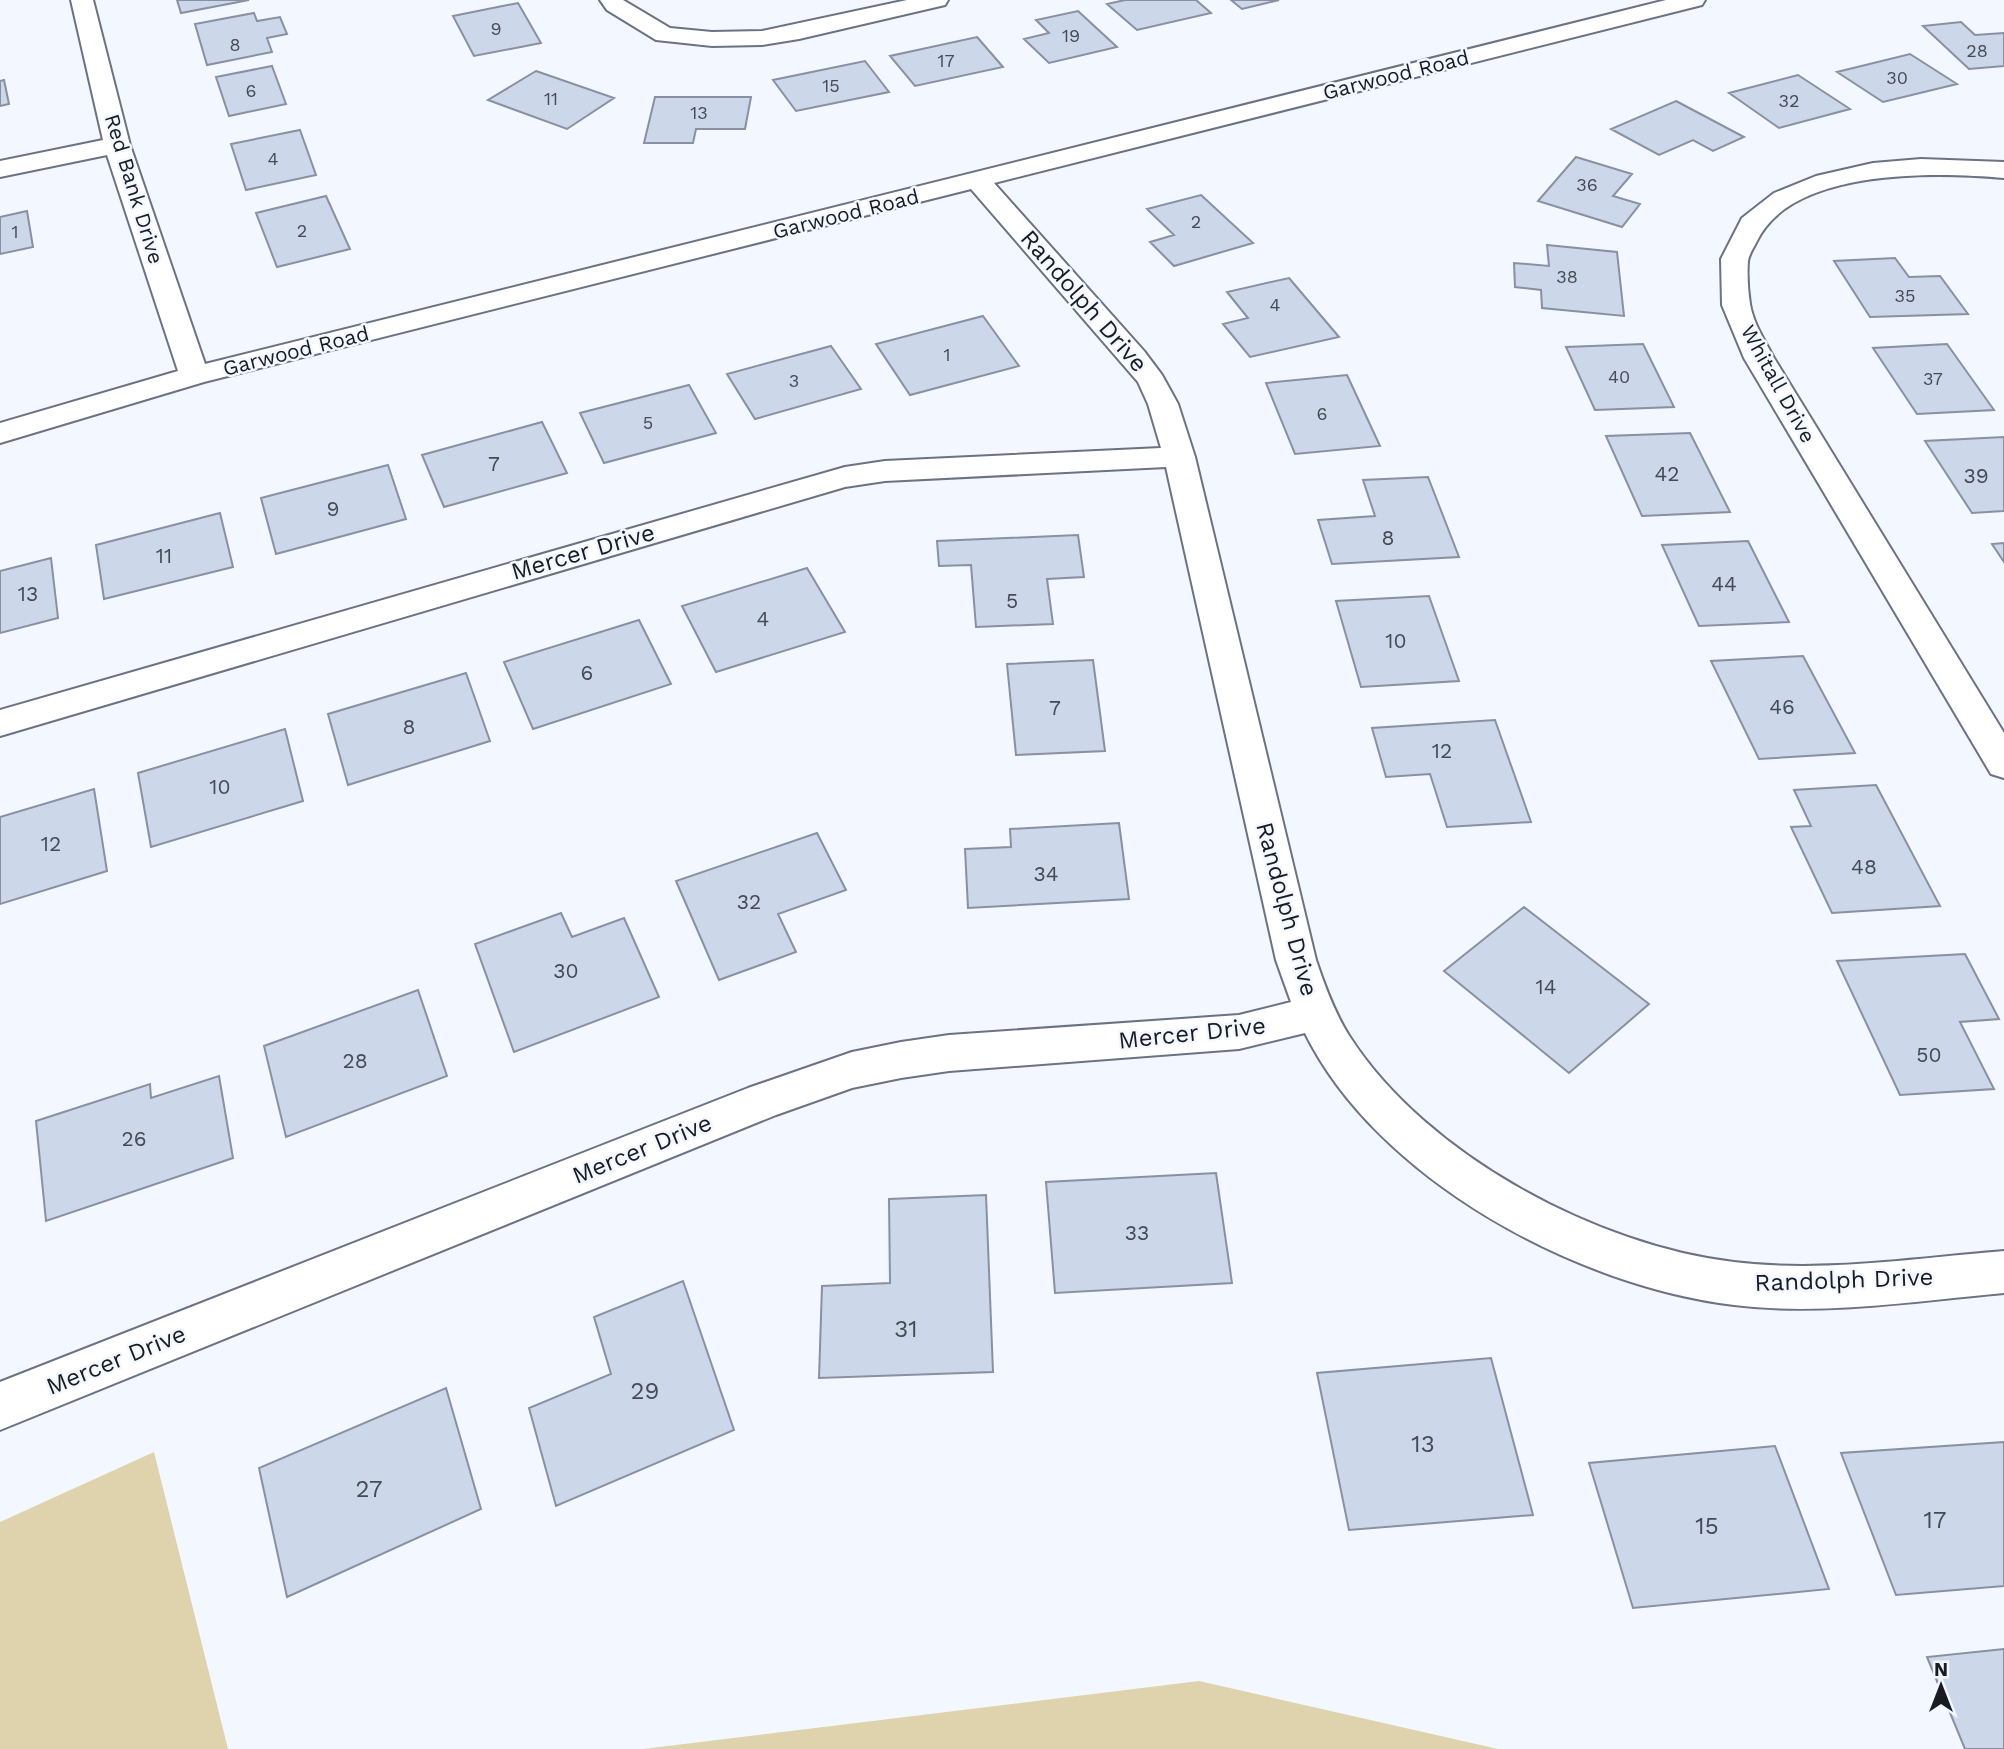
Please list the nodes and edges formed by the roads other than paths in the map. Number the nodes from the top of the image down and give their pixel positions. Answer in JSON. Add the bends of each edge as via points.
{"nodes":[{"id":1,"x":82,"y":0,"type":"edge"},
{"id":2,"x":611,"y":0,"type":"edge"},
{"id":3,"x":937,"y":0,"type":"edge"},
{"id":4,"x":1694,"y":0,"type":"edge"},
{"id":5,"x":117,"y":145,"type":"junction"},
{"id":6,"x":0,"y":169,"type":"edge"},
{"id":7,"x":2004,"y":170,"type":"edge"},
{"id":8,"x":978,"y":181,"type":"junction"},
{"id":9,"x":194,"y":376,"type":"junction"},
{"id":10,"x":0,"y":433,"type":"edge"},
{"id":11,"x":1179,"y":457,"type":"junction"},
{"id":12,"x":0,"y":723,"type":"edge"},
{"id":13,"x":2004,"y":764,"type":"edge"},
{"id":14,"x":1315,"y":1013,"type":"junction"},
{"id":15,"x":2004,"y":1272,"type":"edge"},
{"id":16,"x":0,"y":1406,"type":"edge"}],
"edges":[{"from":1,"to":5,"type":"street","name":"Red Bank Drive"},
{"from":2,"to":3,"type":"street","via":[[664,36],[712,39],[799,32]]},
{"from":4,"to":8,"type":"street","name":"Garwood Road"},
{"from":5,"to":6,"type":"street"},
{"from":5,"to":9,"type":"street","name":"Red Bank Drive"},
{"from":7,"to":13,"type":"street","name":"Whitall Drive","via":[[1899,167],[1820,182],[1769,207],[1753,223],[1735,259],[1733,280],[1736,305],[1759,358]]},
{"from":8,"to":9,"type":"street","name":"Garwood Road"},
{"from":8,"to":11,"type":"street","name":"Randolph Drive","via":[[1152,381]]},
{"from":9,"to":10,"type":"street","name":"Garwood Road"},
{"from":11,"to":12,"type":"street","name":"Mercer Drive","via":[[885,471],[832,480]]},
{"from":11,"to":14,"type":"street","name":"Randolph Drive","via":[[1286,923]]},
{"from":14,"to":15,"type":"street","name":"Randolph Drive","via":[[1344,1063],[1431,1152],[1503,1201],[1634,1263],[1682,1277],[1782,1287]]},
{"from":14,"to":16,"type":"street","name":"Mercer Drive","via":[[1239,1032],[949,1053],[852,1070],[763,1101]]}]}
